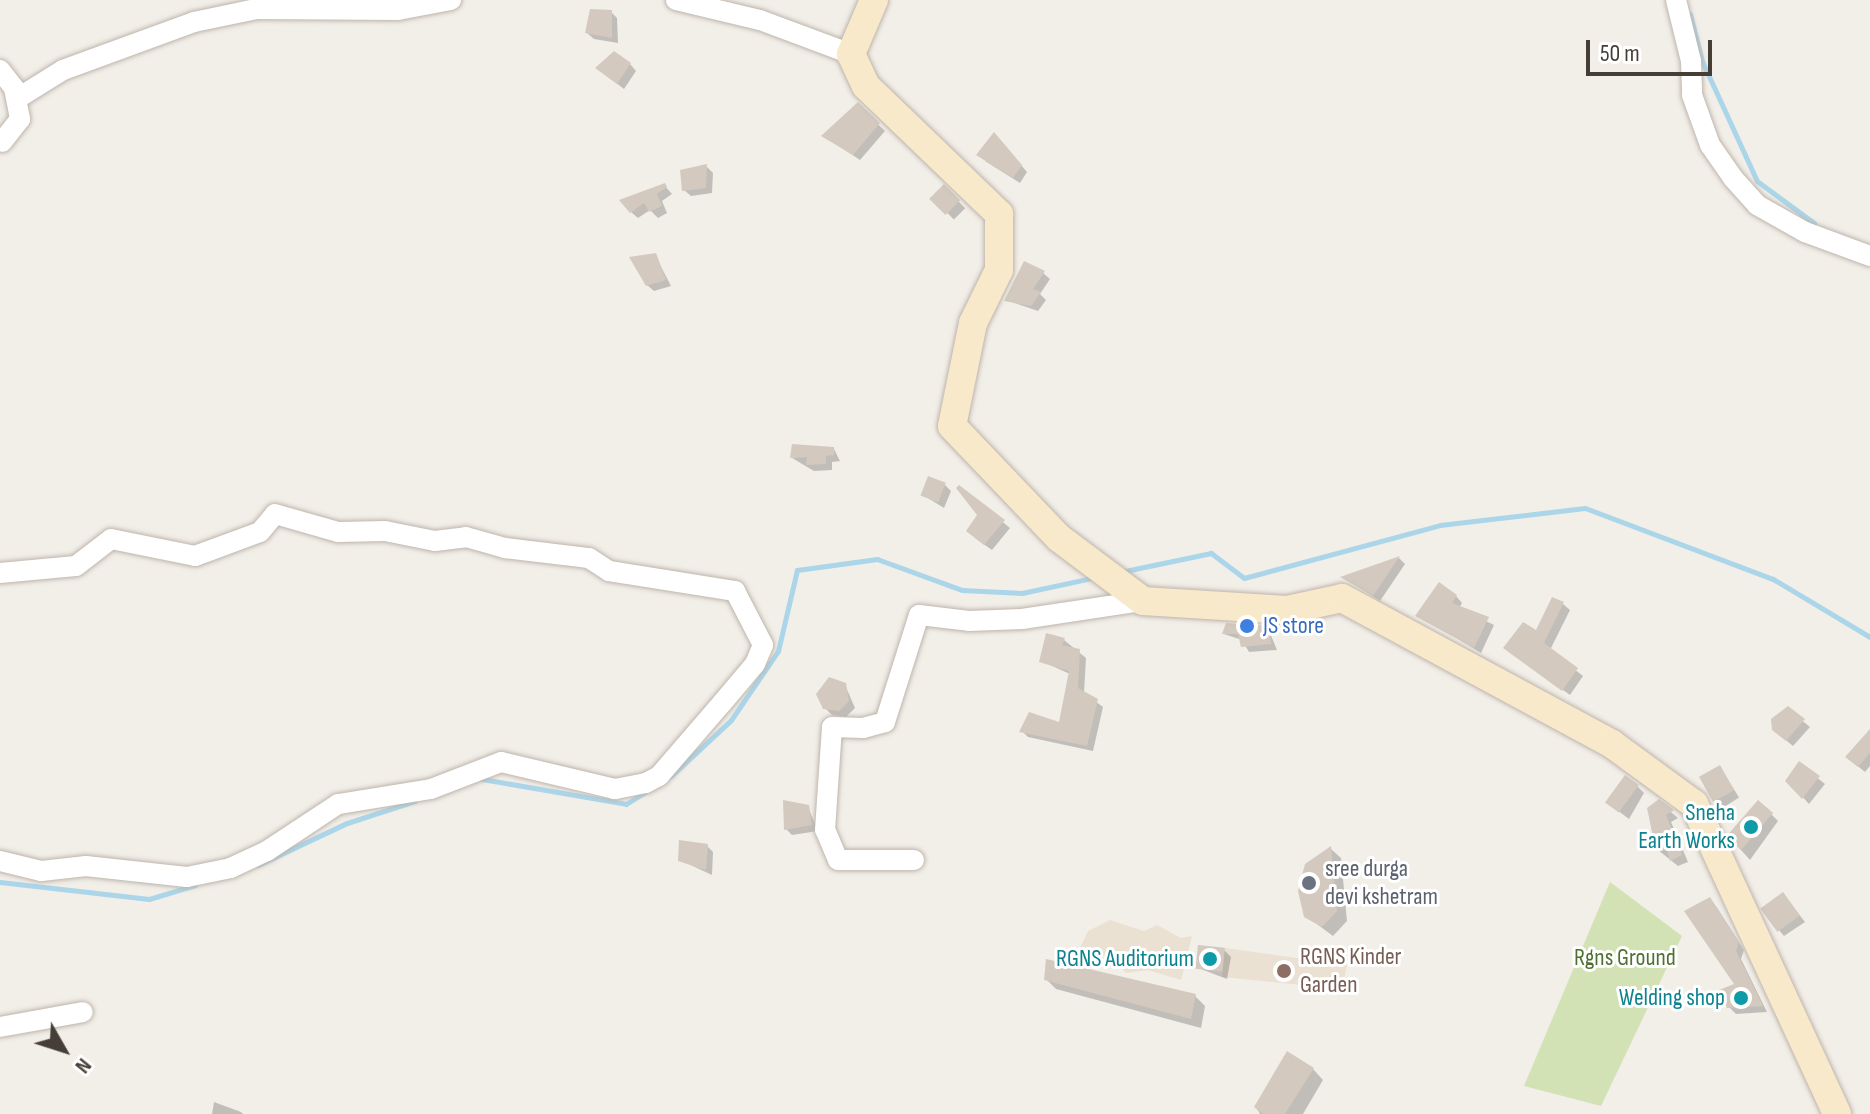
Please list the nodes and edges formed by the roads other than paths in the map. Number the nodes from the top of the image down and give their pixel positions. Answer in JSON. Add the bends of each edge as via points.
{"nodes":[{"id":1,"x":451,"y":0,"type":"edge"},
{"id":2,"x":676,"y":0,"type":"edge"},
{"id":3,"x":874,"y":0,"type":"edge"},
{"id":4,"x":1676,"y":0,"type":"edge"},
{"id":5,"x":851,"y":54,"type":"junction"},
{"id":6,"x":0,"y":70,"type":"edge"},
{"id":7,"x":18,"y":98,"type":"junction"},
{"id":8,"x":2,"y":142,"type":"edge"},
{"id":9,"x":1870,"y":256,"type":"edge"},
{"id":10,"x":0,"y":573,"type":"edge"},
{"id":11,"x":1143,"y":601,"type":"junction"},
{"id":12,"x":914,"y":860,"type":"dead end"},
{"id":13,"x":0,"y":861,"type":"edge"},
{"id":14,"x":83,"y":1012,"type":"dead end"},
{"id":15,"x":0,"y":1027,"type":"edge"},
{"id":16,"x":1837,"y":1114,"type":"edge"}],
"edges":[{"from":1,"to":7,"type":"street","via":[[398,10],[256,9],[194,22],[63,70]]},
{"from":2,"to":5,"type":"street","via":[[760,20]]},
{"from":3,"to":5,"type":"street"},
{"from":4,"to":9,"type":"street","via":[[1691,61],[1692,95],[1710,145],[1732,177],[1757,205],[1805,232]]},
{"from":5,"to":11,"type":"street","via":[[866,86],[999,214],[999,270],[973,323],[952,426],[1059,538]]},
{"from":6,"to":7,"type":"street"},
{"from":7,"to":8,"type":"street","via":[[20,119]]},
{"from":10,"to":13,"type":"street","via":[[76,566],[111,539],[195,556],[260,532],[275,514],[338,532],[385,531],[435,541],[466,537],[505,548],[589,558],[609,571],[735,591],[763,645],[755,664],[722,703],[659,776],[646,783],[615,789],[501,762],[431,789],[338,804],[267,851],[231,868],[187,877],[86,866],[41,871]]},
{"from":11,"to":12,"type":"street","via":[[1022,619],[969,621],[919,615],[885,722],[832,727],[825,830],[838,860]]},
{"from":11,"to":16,"type":"street","via":[[1287,610],[1342,598],[1609,742],[1694,804]]},
{"from":14,"to":15,"type":"street"}]}
